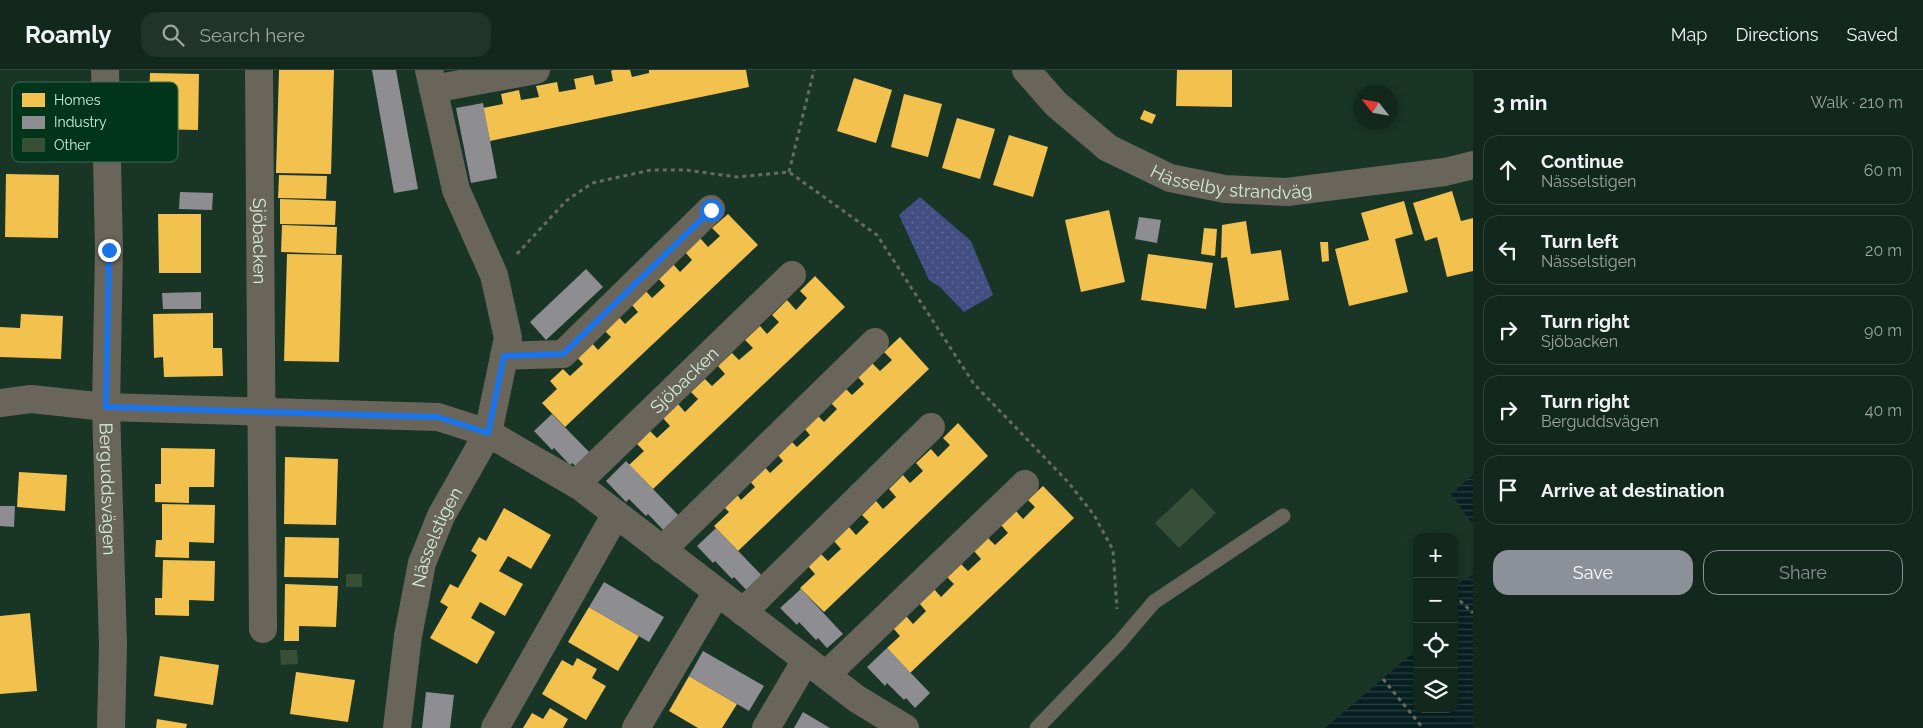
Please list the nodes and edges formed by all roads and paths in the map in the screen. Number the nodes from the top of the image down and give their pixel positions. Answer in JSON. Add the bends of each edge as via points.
{"nodes":[{"id":1,"x":258,"y":70,"type":"edge"},
{"id":2,"x":536,"y":70,"type":"edge"},
{"id":3,"x":814,"y":70,"type":"edge"},
{"id":4,"x":1026,"y":70,"type":"edge"},
{"id":5,"x":431,"y":79,"type":"edge"},
{"id":6,"x":107,"y":162,"type":"edge"},
{"id":7,"x":1473,"y":165,"type":"edge"},
{"id":8,"x":789,"y":172,"type":"dead end"},
{"id":9,"x":711,"y":210,"type":"dead end"},
{"id":10,"x":792,"y":276,"type":"dead end"},
{"id":11,"x":875,"y":342,"type":"dead end"},
{"id":12,"x":504,"y":356,"type":"junction"},
{"id":13,"x":0,"y":403,"type":"edge"},
{"id":14,"x":106,"y":407,"type":"junction"},
{"id":15,"x":260,"y":412,"type":"junction"},
{"id":16,"x":931,"y":428,"type":"dead end"},
{"id":17,"x":488,"y":433,"type":"junction"},
{"id":18,"x":576,"y":484,"type":"junction"},
{"id":19,"x":1025,"y":484,"type":"dead end"},
{"id":20,"x":616,"y":514,"type":"junction"},
{"id":21,"x":1283,"y":516,"type":"dead end"},
{"id":22,"x":662,"y":550,"type":"junction"},
{"id":23,"x":717,"y":592,"type":"junction"},
{"id":24,"x":1458,"y":599,"type":"edge"},
{"id":25,"x":743,"y":612,"type":"junction"},
{"id":26,"x":1473,"y":613,"type":"edge"},
{"id":27,"x":263,"y":629,"type":"dead end"},
{"id":28,"x":816,"y":668,"type":"junction"},
{"id":29,"x":1383,"y":679,"type":"dead end"},
{"id":30,"x":111,"y":728,"type":"edge"},
{"id":31,"x":397,"y":728,"type":"edge"},
{"id":32,"x":495,"y":728,"type":"edge"},
{"id":33,"x":636,"y":728,"type":"edge"},
{"id":34,"x":766,"y":728,"type":"edge"},
{"id":35,"x":905,"y":728,"type":"edge"},
{"id":36,"x":1038,"y":728,"type":"edge"},
{"id":37,"x":1423,"y":728,"type":"edge"}],
"edges":[{"from":1,"to":15,"type":"street","name":"Sjöbacken"},
{"from":2,"to":5,"type":"street","name":"Nässelstigen"},
{"from":3,"to":8,"type":"path"},
{"from":4,"to":7,"type":"street","name":"Hässelby strandväg","via":[[1056,104],[1108,148],[1170,178],[1225,189],[1287,192],[1445,172]]},
{"from":5,"to":12,"type":"street","name":"Nässelstigen","via":[[456,190],[494,275],[508,338]]},
{"from":6,"to":14,"type":"street","name":"Berguddsvägen","via":[[109,250]]},
{"from":9,"to":12,"type":"street","via":[[563,354]]},
{"from":10,"to":18,"type":"street","name":"Sjöbacken"},
{"from":11,"to":22,"type":"street"},
{"from":12,"to":17,"type":"street","name":"Nässelstigen"},
{"from":13,"to":14,"type":"street","via":[[31,399]]},
{"from":14,"to":15,"type":"street"},
{"from":14,"to":30,"type":"street","name":"Berguddsvägen","via":[[113,645]]},
{"from":15,"to":17,"type":"street","via":[[438,417]]},
{"from":15,"to":27,"type":"street","name":"Sjöbacken"},
{"from":16,"to":25,"type":"street"},
{"from":17,"to":18,"type":"street"},
{"from":17,"to":31,"type":"street","name":"Nässelstigen","via":[[441,516],[422,563],[408,636]]},
{"from":18,"to":20,"type":"street"},
{"from":19,"to":28,"type":"street"},
{"from":20,"to":22,"type":"street"},
{"from":20,"to":32,"type":"street"},
{"from":21,"to":36,"type":"lane","via":[[1154,602]]},
{"from":22,"to":23,"type":"street"},
{"from":23,"to":25,"type":"street"},
{"from":23,"to":33,"type":"street"},
{"from":24,"to":26,"type":"path"},
{"from":25,"to":28,"type":"street"},
{"from":28,"to":34,"type":"street"},
{"from":28,"to":35,"type":"street","via":[[857,699]]},
{"from":29,"to":37,"type":"path"}]}
